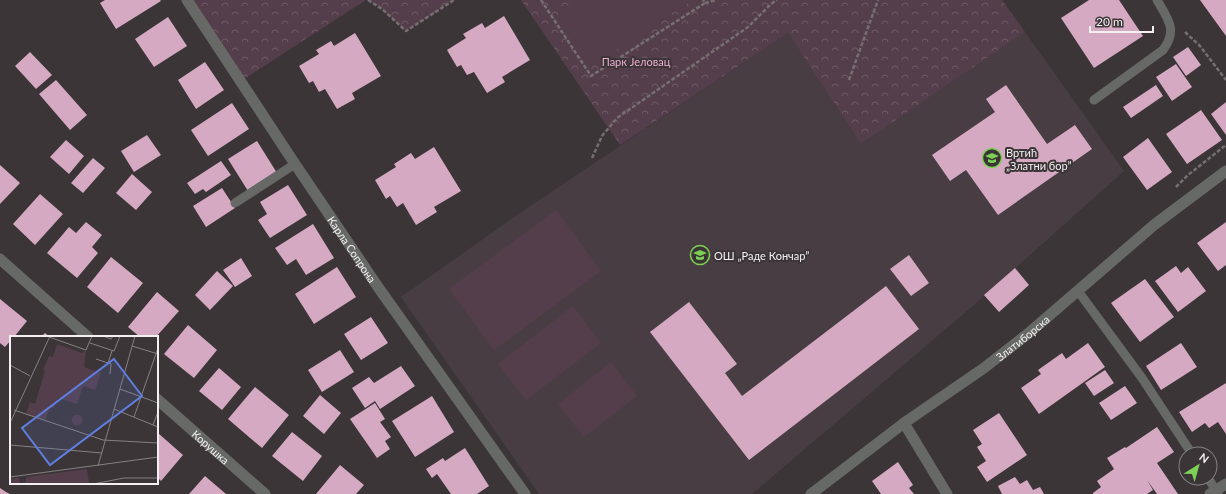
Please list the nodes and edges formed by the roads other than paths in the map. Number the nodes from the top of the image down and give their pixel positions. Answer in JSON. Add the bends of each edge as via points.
{"nodes":[{"id":1,"x":187,"y":0,"type":"edge"},
{"id":2,"x":1156,"y":0,"type":"edge"},
{"id":3,"x":1094,"y":100,"type":"dead end"},
{"id":4,"x":295,"y":164,"type":"junction"},
{"id":5,"x":1226,"y":171,"type":"edge"},
{"id":6,"x":235,"y":203,"type":"dead end"},
{"id":7,"x":0,"y":259,"type":"edge"},
{"id":8,"x":1078,"y":291,"type":"junction"},
{"id":9,"x":87,"y":336,"type":"edge"},
{"id":10,"x":158,"y":400,"type":"edge"},
{"id":11,"x":904,"y":423,"type":"junction"},
{"id":12,"x":1187,"y":446,"type":"edge"},
{"id":13,"x":1226,"y":484,"type":"edge"},
{"id":14,"x":1215,"y":493,"type":"edge"},
{"id":15,"x":265,"y":494,"type":"edge"},
{"id":16,"x":525,"y":494,"type":"edge"},
{"id":17,"x":811,"y":494,"type":"edge"},
{"id":18,"x":947,"y":494,"type":"edge"}],
"edges":[{"from":1,"to":4,"type":"street","name":"Карла Сопрона"},
{"from":2,"to":3,"type":"lane","via":[[1170,20],[1168,45]]},
{"from":4,"to":6,"type":"lane"},
{"from":4,"to":16,"type":"street","name":"Карла Сопрона","via":[[378,287]]},
{"from":5,"to":8,"type":"street","name":"Златиборска","via":[[1154,225]]},
{"from":7,"to":9,"type":"street"},
{"from":8,"to":11,"type":"street","name":"Златиборска","via":[[984,368]]},
{"from":8,"to":12,"type":"lane","via":[[1142,378]]},
{"from":10,"to":15,"type":"street","name":"Корушка"},
{"from":11,"to":17,"type":"street","name":"Златиборска"},
{"from":11,"to":18,"type":"street"},
{"from":13,"to":14,"type":"street"}]}
